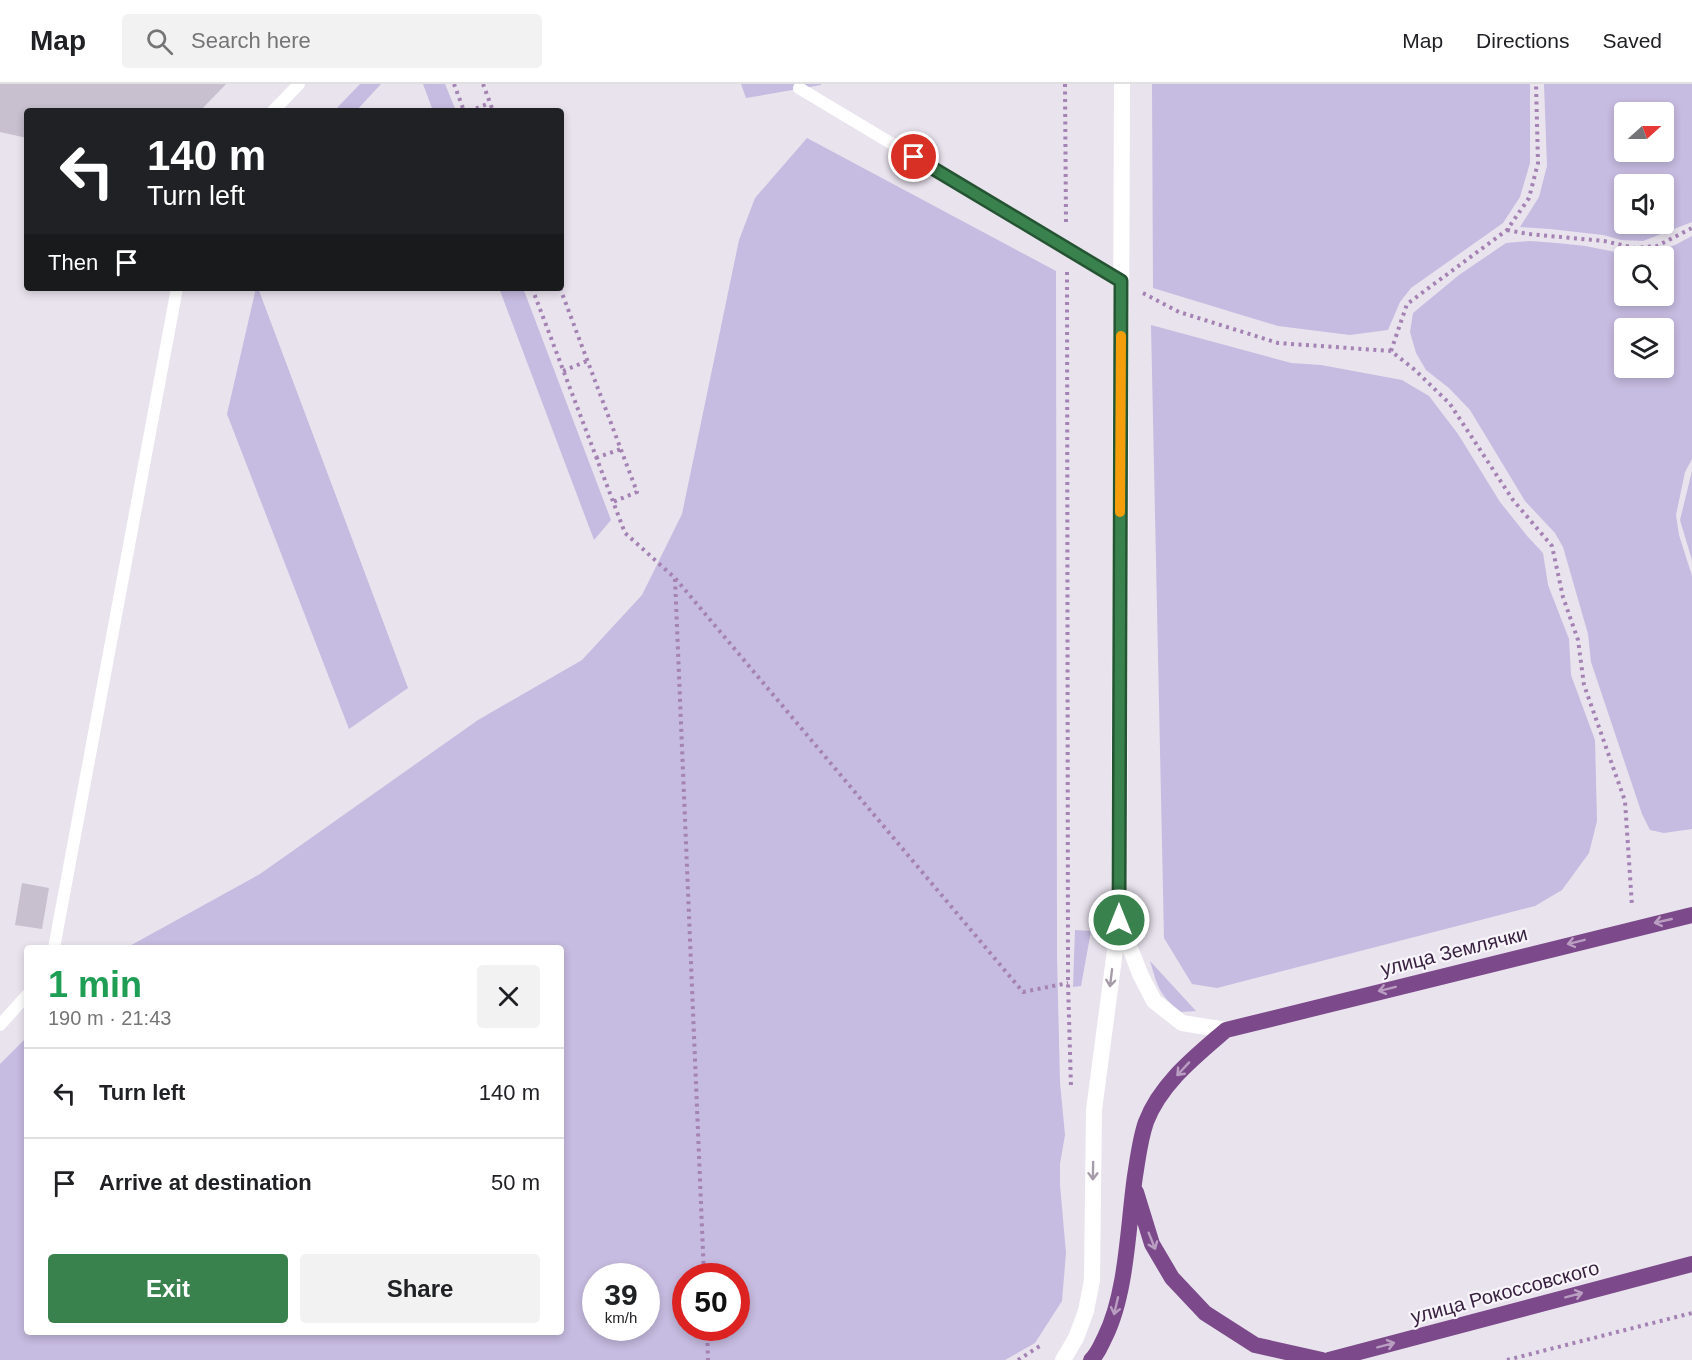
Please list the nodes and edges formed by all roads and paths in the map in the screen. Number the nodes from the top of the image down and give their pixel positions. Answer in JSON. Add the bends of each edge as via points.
{"nodes":[{"id":1,"x":299,"y":84,"type":"edge"},
{"id":2,"x":454,"y":84,"type":"edge"},
{"id":3,"x":483,"y":84,"type":"edge"},
{"id":4,"x":1065,"y":84,"type":"edge"},
{"id":5,"x":1122,"y":84,"type":"edge"},
{"id":6,"x":1536,"y":84,"type":"edge"},
{"id":7,"x":799,"y":88,"type":"dead end"},
{"id":8,"x":490,"y":103,"type":"junction"},
{"id":9,"x":276,"y":108,"type":"edge"},
{"id":10,"x":463,"y":108,"type":"edge"},
{"id":11,"x":477,"y":108,"type":"edge"},
{"id":12,"x":492,"y":108,"type":"edge"},
{"id":13,"x":1692,"y":228,"type":"edge"},
{"id":14,"x":1507,"y":230,"type":"junction"},
{"id":15,"x":1067,"y":249,"type":"junction"},
{"id":16,"x":1121,"y":281,"type":"junction"},
{"id":17,"x":176,"y":291,"type":"edge"},
{"id":18,"x":533,"y":291,"type":"edge"},
{"id":19,"x":561,"y":291,"type":"edge"},
{"id":20,"x":1391,"y":351,"type":"junction"},
{"id":21,"x":587,"y":360,"type":"junction"},
{"id":22,"x":563,"y":371,"type":"junction"},
{"id":23,"x":621,"y":449,"type":"junction"},
{"id":24,"x":597,"y":458,"type":"junction"},
{"id":25,"x":613,"y":502,"type":"junction"},
{"id":26,"x":675,"y":578,"type":"junction"},
{"id":27,"x":1692,"y":915,"type":"edge"},
{"id":28,"x":1119,"y":920,"type":"junction"},
{"id":29,"x":1633,"y":928,"type":"junction"},
{"id":30,"x":55,"y":945,"type":"edge"},
{"id":31,"x":1068,"y":983,"type":"junction"},
{"id":32,"x":24,"y":998,"type":"edge"},
{"id":33,"x":0,"y":1025,"type":"edge"},
{"id":34,"x":1226,"y":1030,"type":"junction"},
{"id":35,"x":1071,"y":1089,"type":"dead end"},
{"id":36,"x":1134,"y":1186,"type":"junction"},
{"id":37,"x":703,"y":1263,"type":"edge"},
{"id":38,"x":1692,"y":1264,"type":"edge"},
{"id":39,"x":1692,"y":1313,"type":"edge"},
{"id":40,"x":1047,"y":1337,"type":"dead end"},
{"id":41,"x":707,"y":1341,"type":"edge"},
{"id":42,"x":708,"y":1360,"type":"edge"},
{"id":43,"x":1018,"y":1360,"type":"edge"},
{"id":44,"x":1063,"y":1360,"type":"edge"},
{"id":45,"x":1091,"y":1360,"type":"edge"},
{"id":46,"x":1322,"y":1360,"type":"edge"},
{"id":47,"x":1329,"y":1360,"type":"edge"},
{"id":48,"x":1507,"y":1360,"type":"edge"}],
"edges":[{"from":1,"to":9,"type":"lane"},
{"from":2,"to":10,"type":"path"},
{"from":3,"to":8,"type":"path"},
{"from":4,"to":15,"type":"path"},
{"from":5,"to":16,"type":"main road"},
{"from":6,"to":14,"type":"path","via":[[1538,163],[1529,198]]},
{"from":7,"to":15,"type":"lane"},
{"from":8,"to":11,"type":"path"},
{"from":8,"to":12,"type":"path"},
{"from":13,"to":14,"type":"path","via":[[1657,246],[1635,248]]},
{"from":14,"to":20,"type":"path","via":[[1407,304]]},
{"from":15,"to":16,"type":"lane"},
{"from":15,"to":31,"type":"path"},
{"from":16,"to":20,"type":"path","via":[[1179,312],[1278,343]]},
{"from":16,"to":28,"type":"main road"},
{"from":17,"to":30,"type":"lane"},
{"from":18,"to":22,"type":"path"},
{"from":19,"to":21,"type":"path"},
{"from":20,"to":29,"type":"path","via":[[1450,404],[1513,500],[1552,546],[1578,640],[1584,685],[1625,801]]},
{"from":21,"to":22,"type":"path"},
{"from":21,"to":23,"type":"path"},
{"from":22,"to":24,"type":"path"},
{"from":23,"to":24,"type":"path"},
{"from":23,"to":25,"type":"path","via":[[637,492]]},
{"from":24,"to":25,"type":"path"},
{"from":25,"to":26,"type":"path","via":[[625,533]]},
{"from":26,"to":31,"type":"path","via":[[1023,992]]},
{"from":26,"to":37,"type":"path"},
{"from":27,"to":29,"type":"highway","name":"улица Землячки","one_way":true},
{"from":28,"to":34,"type":"main road","via":[[1154,1002],[1182,1023]]},
{"from":28,"to":44,"type":"main road","one_way":true,"via":[[1094,1110],[1092,1280],[1086,1311]]},
{"from":29,"to":34,"type":"highway","name":"улица Землячки","one_way":true},
{"from":31,"to":35,"type":"path"},
{"from":32,"to":33,"type":"lane"},
{"from":34,"to":36,"type":"highway","one_way":true,"via":[[1183,1067],[1161,1095],[1146,1122]]},
{"from":36,"to":45,"type":"highway","one_way":true,"via":[[1112,1323]]},
{"from":36,"to":46,"type":"highway","one_way":true,"via":[[1152,1244],[1172,1278],[1205,1313],[1255,1345]]},
{"from":47,"to":38,"type":"highway","name":"улица Рокоссовского","one_way":true},
{"from":39,"to":48,"type":"path"},
{"from":40,"to":43,"type":"path","via":[[1042,1346]]},
{"from":41,"to":42,"type":"path"}]}
